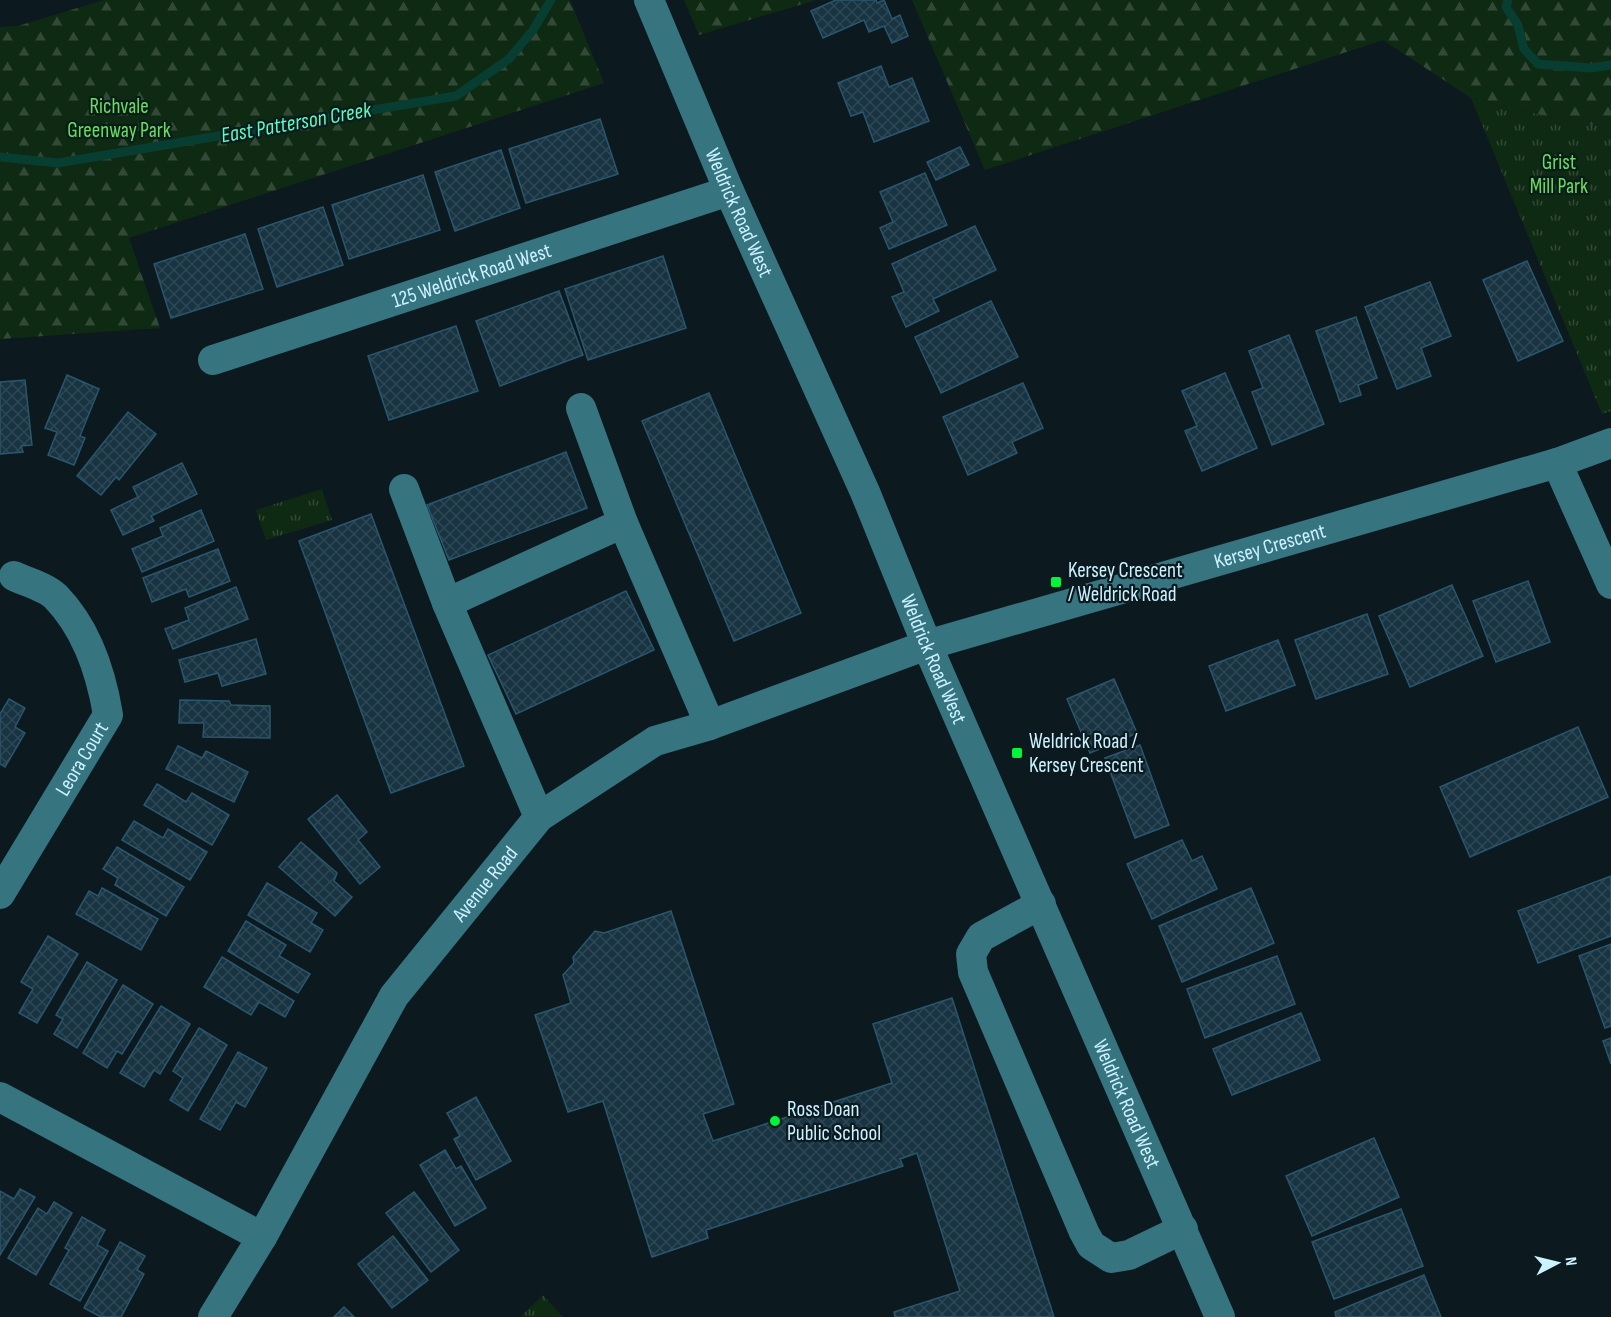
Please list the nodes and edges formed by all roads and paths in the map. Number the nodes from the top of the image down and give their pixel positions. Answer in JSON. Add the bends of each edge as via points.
{"nodes":[{"id":1,"x":649,"y":0,"type":"edge"},
{"id":2,"x":729,"y":191,"type":"junction"},
{"id":3,"x":213,"y":360,"type":"dead end"},
{"id":4,"x":581,"y":408,"type":"dead end"},
{"id":5,"x":1611,"y":443,"type":"edge"},
{"id":6,"x":1557,"y":463,"type":"junction"},
{"id":7,"x":404,"y":489,"type":"dead end"},
{"id":8,"x":624,"y":523,"type":"junction"},
{"id":9,"x":14,"y":576,"type":"dead end"},
{"id":10,"x":1611,"y":584,"type":"edge"},
{"id":11,"x":447,"y":603,"type":"junction"},
{"id":12,"x":927,"y":645,"type":"junction"},
{"id":13,"x":710,"y":724,"type":"junction"},
{"id":14,"x":539,"y":817,"type":"junction"},
{"id":15,"x":0,"y":894,"type":"edge"},
{"id":16,"x":1041,"y":903,"type":"junction"},
{"id":17,"x":0,"y":1097,"type":"edge"},
{"id":18,"x":1183,"y":1229,"type":"junction"},
{"id":19,"x":262,"y":1237,"type":"junction"},
{"id":20,"x":213,"y":1317,"type":"edge"},
{"id":21,"x":1220,"y":1317,"type":"edge"}],
"edges":[{"from":1,"to":2,"type":"street","name":"Weldrick Road West"},
{"from":2,"to":3,"type":"street","name":"125 Weldrick Road West"},
{"from":2,"to":12,"type":"street","name":"Weldrick Road West","via":[[865,492]]},
{"from":4,"to":8,"type":"street"},
{"from":5,"to":6,"type":"street","name":"Kersey Crescent"},
{"from":6,"to":10,"type":"street"},
{"from":6,"to":12,"type":"street","name":"Kersey Crescent"},
{"from":7,"to":11,"type":"street"},
{"from":8,"to":11,"type":"street"},
{"from":8,"to":13,"type":"street"},
{"from":9,"to":15,"type":"street","name":"Leora Court","via":[[55,596],[88,643],[103,681],[108,715]]},
{"from":11,"to":14,"type":"street"},
{"from":12,"to":13,"type":"street","name":"Avenue Road"},
{"from":12,"to":16,"type":"street","name":"Weldrick Road West"},
{"from":13,"to":14,"type":"street","name":"Avenue Road","via":[[656,741]]},
{"from":14,"to":19,"type":"street","name":"Avenue Road","via":[[394,996]]},
{"from":16,"to":18,"type":"street","name":"Weldrick Road West"},
{"from":16,"to":18,"type":"street","via":[[981,936],[971,954],[973,972],[1084,1232],[1091,1245],[1111,1258],[1129,1255]]},
{"from":17,"to":19,"type":"street"},
{"from":18,"to":21,"type":"street","name":"Weldrick Road West"},
{"from":19,"to":20,"type":"street","name":"Avenue Road"}]}
